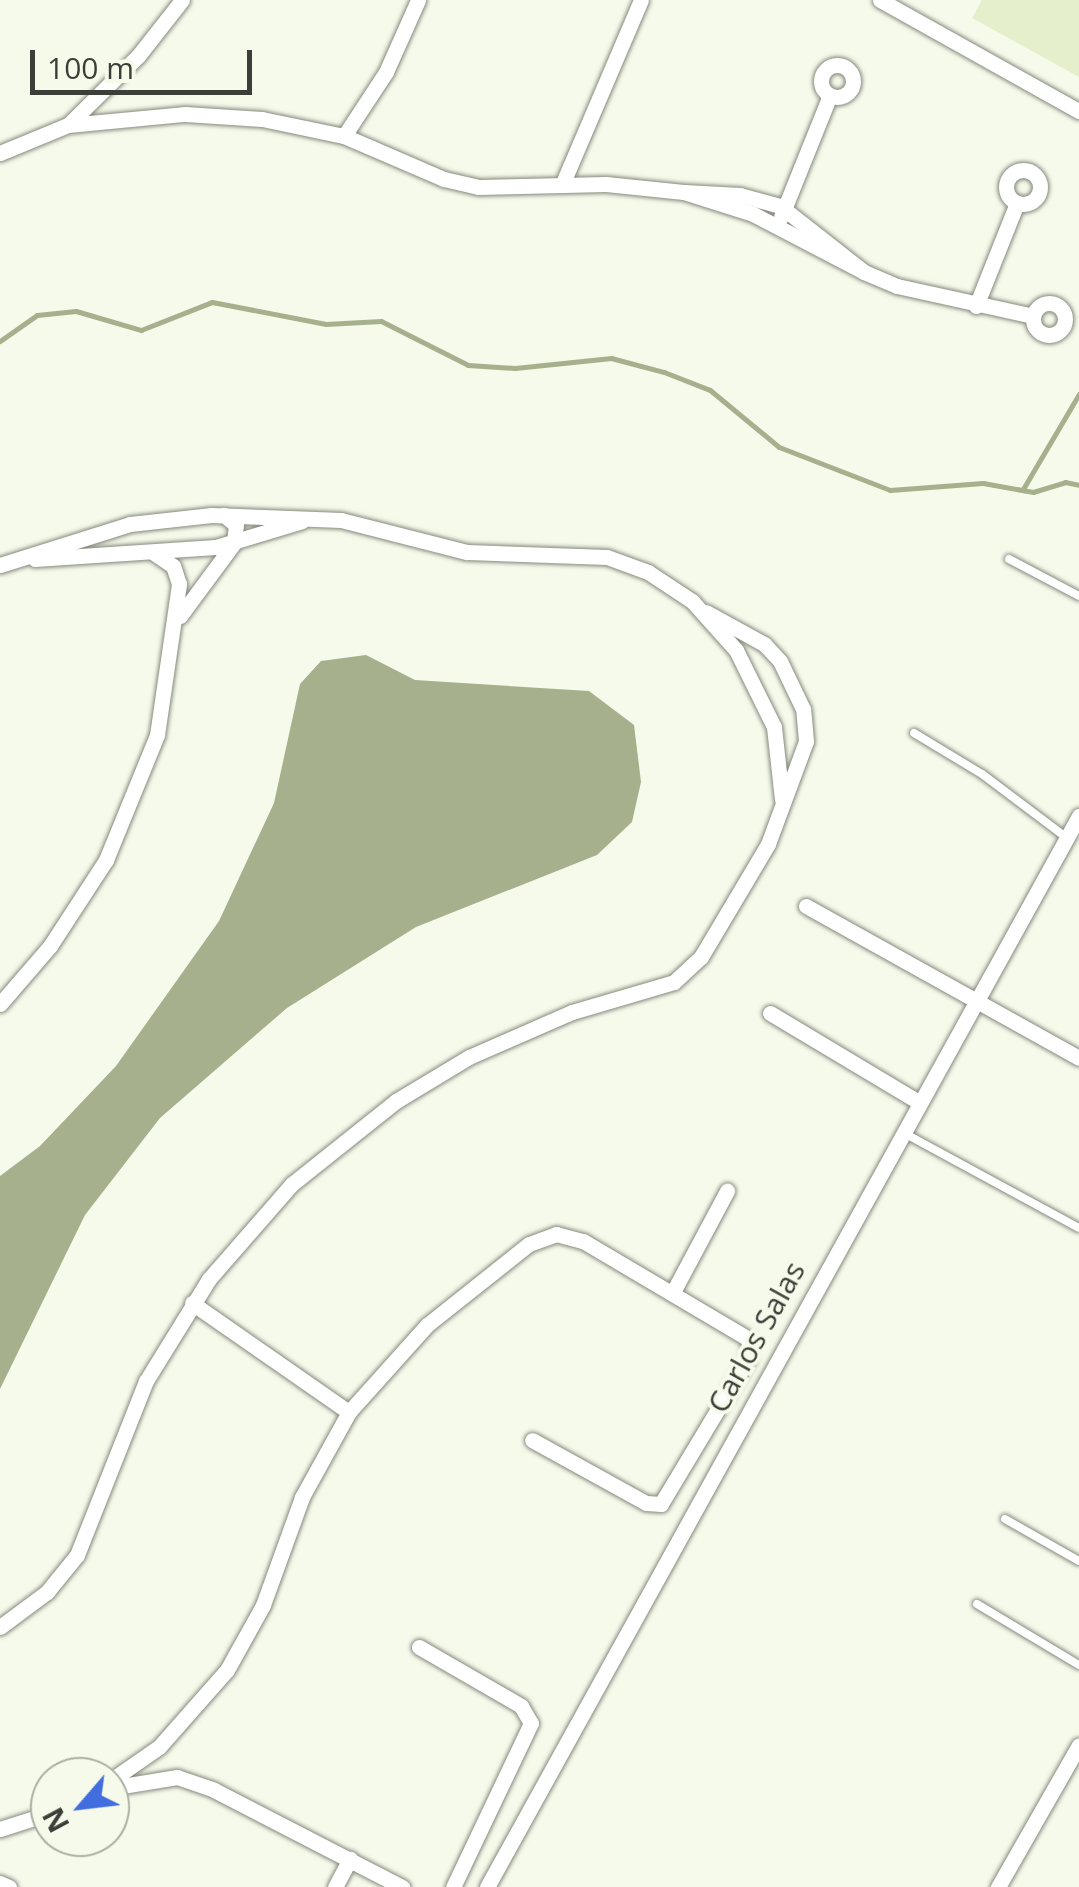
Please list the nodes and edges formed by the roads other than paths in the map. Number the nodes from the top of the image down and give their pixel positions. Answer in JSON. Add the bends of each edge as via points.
{"nodes":[{"id":1,"x":182,"y":0,"type":"edge"},
{"id":2,"x":418,"y":0,"type":"edge"},
{"id":3,"x":641,"y":0,"type":"edge"},
{"id":4,"x":880,"y":0,"type":"edge"},
{"id":5,"x":830,"y":96,"type":"dead end"},
{"id":6,"x":1079,"y":111,"type":"edge"},
{"id":7,"x":68,"y":125,"type":"junction"},
{"id":8,"x":344,"y":136,"type":"junction"},
{"id":9,"x":0,"y":154,"type":"edge"},
{"id":10,"x":562,"y":185,"type":"junction"},
{"id":11,"x":684,"y":192,"type":"junction"},
{"id":12,"x":1017,"y":203,"type":"dead end"},
{"id":13,"x":784,"y":209,"type":"junction"},
{"id":14,"x":778,"y":225,"type":"junction"},
{"id":15,"x":864,"y":272,"type":"junction"},
{"id":16,"x":976,"y":306,"type":"junction"},
{"id":17,"x":1032,"y":316,"type":"dead end"},
{"id":18,"x":224,"y":516,"type":"junction"},
{"id":19,"x":316,"y":518,"type":"junction"},
{"id":20,"x":130,"y":524,"type":"junction"},
{"id":21,"x":234,"y":543,"type":"junction"},
{"id":22,"x":154,"y":553,"type":"junction"},
{"id":23,"x":136,"y":554,"type":"junction"},
{"id":24,"x":1009,"y":559,"type":"dead end"},
{"id":25,"x":5,"y":564,"type":"edge"},
{"id":26,"x":1079,"y":596,"type":"edge"},
{"id":27,"x":706,"y":612,"type":"junction"},
{"id":28,"x":178,"y":620,"type":"junction"},
{"id":29,"x":780,"y":661,"type":"junction"},
{"id":30,"x":751,"y":674,"type":"junction"},
{"id":31,"x":802,"y":709,"type":"junction"},
{"id":32,"x":774,"y":727,"type":"junction"},
{"id":33,"x":914,"y":733,"type":"dead end"},
{"id":34,"x":782,"y":809,"type":"junction"},
{"id":35,"x":1079,"y":816,"type":"edge"},
{"id":36,"x":1066,"y":838,"type":"junction"},
{"id":37,"x":806,"y":906,"type":"dead end"},
{"id":38,"x":977,"y":999,"type":"junction"},
{"id":39,"x":0,"y":1004,"type":"edge"},
{"id":40,"x":770,"y":1013,"type":"dead end"},
{"id":41,"x":1079,"y":1058,"type":"edge"},
{"id":42,"x":919,"y":1102,"type":"junction"},
{"id":43,"x":902,"y":1132,"type":"junction"},
{"id":44,"x":727,"y":1191,"type":"dead end"},
{"id":45,"x":1079,"y":1228,"type":"edge"},
{"id":46,"x":673,"y":1292,"type":"junction"},
{"id":47,"x":192,"y":1303,"type":"junction"},
{"id":48,"x":349,"y":1412,"type":"junction"},
{"id":49,"x":532,"y":1440,"type":"dead end"},
{"id":50,"x":1005,"y":1519,"type":"dead end"},
{"id":51,"x":1079,"y":1562,"type":"edge"},
{"id":52,"x":977,"y":1604,"type":"dead end"},
{"id":53,"x":0,"y":1627,"type":"edge"},
{"id":54,"x":420,"y":1647,"type":"dead end"},
{"id":55,"x":1079,"y":1665,"type":"edge"},
{"id":56,"x":1079,"y":1745,"type":"edge"},
{"id":57,"x":159,"y":1747,"type":"junction"},
{"id":58,"x":130,"y":1769,"type":"edge"},
{"id":59,"x":177,"y":1777,"type":"junction"},
{"id":60,"x":130,"y":1782,"type":"edge"},
{"id":61,"x":30,"y":1819,"type":"edge"},
{"id":62,"x":0,"y":1829,"type":"edge"},
{"id":63,"x":350,"y":1859,"type":"junction"},
{"id":64,"x":0,"y":1884,"type":"edge"},
{"id":65,"x":9,"y":1887,"type":"edge"},
{"id":66,"x":335,"y":1887,"type":"edge"},
{"id":67,"x":402,"y":1887,"type":"edge"},
{"id":68,"x":453,"y":1887,"type":"edge"},
{"id":69,"x":487,"y":1887,"type":"edge"},
{"id":70,"x":998,"y":1887,"type":"edge"}],
"edges":[{"from":1,"to":7,"type":"street","via":[[138,56]]},
{"from":2,"to":8,"type":"street","via":[[386,72]]},
{"from":3,"to":10,"type":"street"},
{"from":4,"to":6,"type":"street"},
{"from":5,"to":13,"type":"street"},
{"from":7,"to":8,"type":"street","via":[[219,115]]},
{"from":7,"to":9,"type":"street"},
{"from":8,"to":10,"type":"street","via":[[458,182]]},
{"from":10,"to":11,"type":"street"},
{"from":11,"to":13,"type":"street","via":[[740,195]]},
{"from":11,"to":14,"type":"street"},
{"from":12,"to":16,"type":"street"},
{"from":13,"to":14,"type":"street"},
{"from":13,"to":15,"type":"street"},
{"from":14,"to":15,"type":"street"},
{"from":15,"to":16,"type":"street"},
{"from":16,"to":17,"type":"street"},
{"from":18,"to":19,"type":"street"},
{"from":18,"to":20,"type":"street"},
{"from":18,"to":21,"type":"street","via":[[236,525]]},
{"from":19,"to":21,"type":"street"},
{"from":19,"to":27,"type":"street","via":[[467,552],[608,557],[648,572]]},
{"from":20,"to":23,"type":"street","via":[[125,542]]},
{"from":20,"to":25,"type":"street"},
{"from":21,"to":22,"type":"street"},
{"from":21,"to":28,"type":"street"},
{"from":22,"to":23,"type":"street"},
{"from":22,"to":28,"type":"street","via":[[177,573]]},
{"from":23,"to":25,"type":"street"},
{"from":24,"to":26,"type":"lane"},
{"from":27,"to":29,"type":"street","via":[[764,644]]},
{"from":27,"to":30,"type":"street"},
{"from":28,"to":39,"type":"street","via":[[157,735],[106,860],[50,946]]},
{"from":29,"to":30,"type":"street","via":[[761,658]]},
{"from":29,"to":31,"type":"street"},
{"from":30,"to":32,"type":"street"},
{"from":31,"to":32,"type":"street","via":[[789,727]]},
{"from":31,"to":34,"type":"street","via":[[802,763]]},
{"from":32,"to":34,"type":"street"},
{"from":33,"to":36,"type":"lane"},
{"from":34,"to":47,"type":"street","via":[[768,844],[686,974],[497,1043],[396,1101],[292,1184]]},
{"from":35,"to":36,"type":"street","name":"Carlos Salas"},
{"from":36,"to":38,"type":"street","name":"Carlos Salas"},
{"from":37,"to":38,"type":"street"},
{"from":38,"to":41,"type":"street"},
{"from":38,"to":42,"type":"street","name":"Carlos Salas"},
{"from":40,"to":42,"type":"street"},
{"from":42,"to":43,"type":"street","name":"Carlos Salas"},
{"from":43,"to":45,"type":"lane"},
{"from":43,"to":69,"type":"street","name":"Carlos Salas"},
{"from":44,"to":46,"type":"street"},
{"from":46,"to":48,"type":"street","via":[[582,1241],[542,1237],[427,1325]]},
{"from":46,"to":49,"type":"street","via":[[746,1333],[750,1346],[668,1497],[660,1504],[646,1502]]},
{"from":47,"to":48,"type":"street"},
{"from":47,"to":53,"type":"street","via":[[146,1381],[77,1555],[47,1592]]},
{"from":48,"to":57,"type":"street","via":[[302,1497],[244,1640],[210,1692]]},
{"from":50,"to":51,"type":"lane"},
{"from":52,"to":55,"type":"lane"},
{"from":54,"to":68,"type":"street","via":[[521,1706],[531,1724]]},
{"from":56,"to":70,"type":"street"},
{"from":57,"to":58,"type":"street"},
{"from":57,"to":59,"type":"street"},
{"from":59,"to":60,"type":"street"},
{"from":59,"to":63,"type":"street","via":[[246,1804]]},
{"from":61,"to":62,"type":"street"},
{"from":63,"to":66,"type":"street"},
{"from":63,"to":67,"type":"street"},
{"from":64,"to":65,"type":"street"}]}
